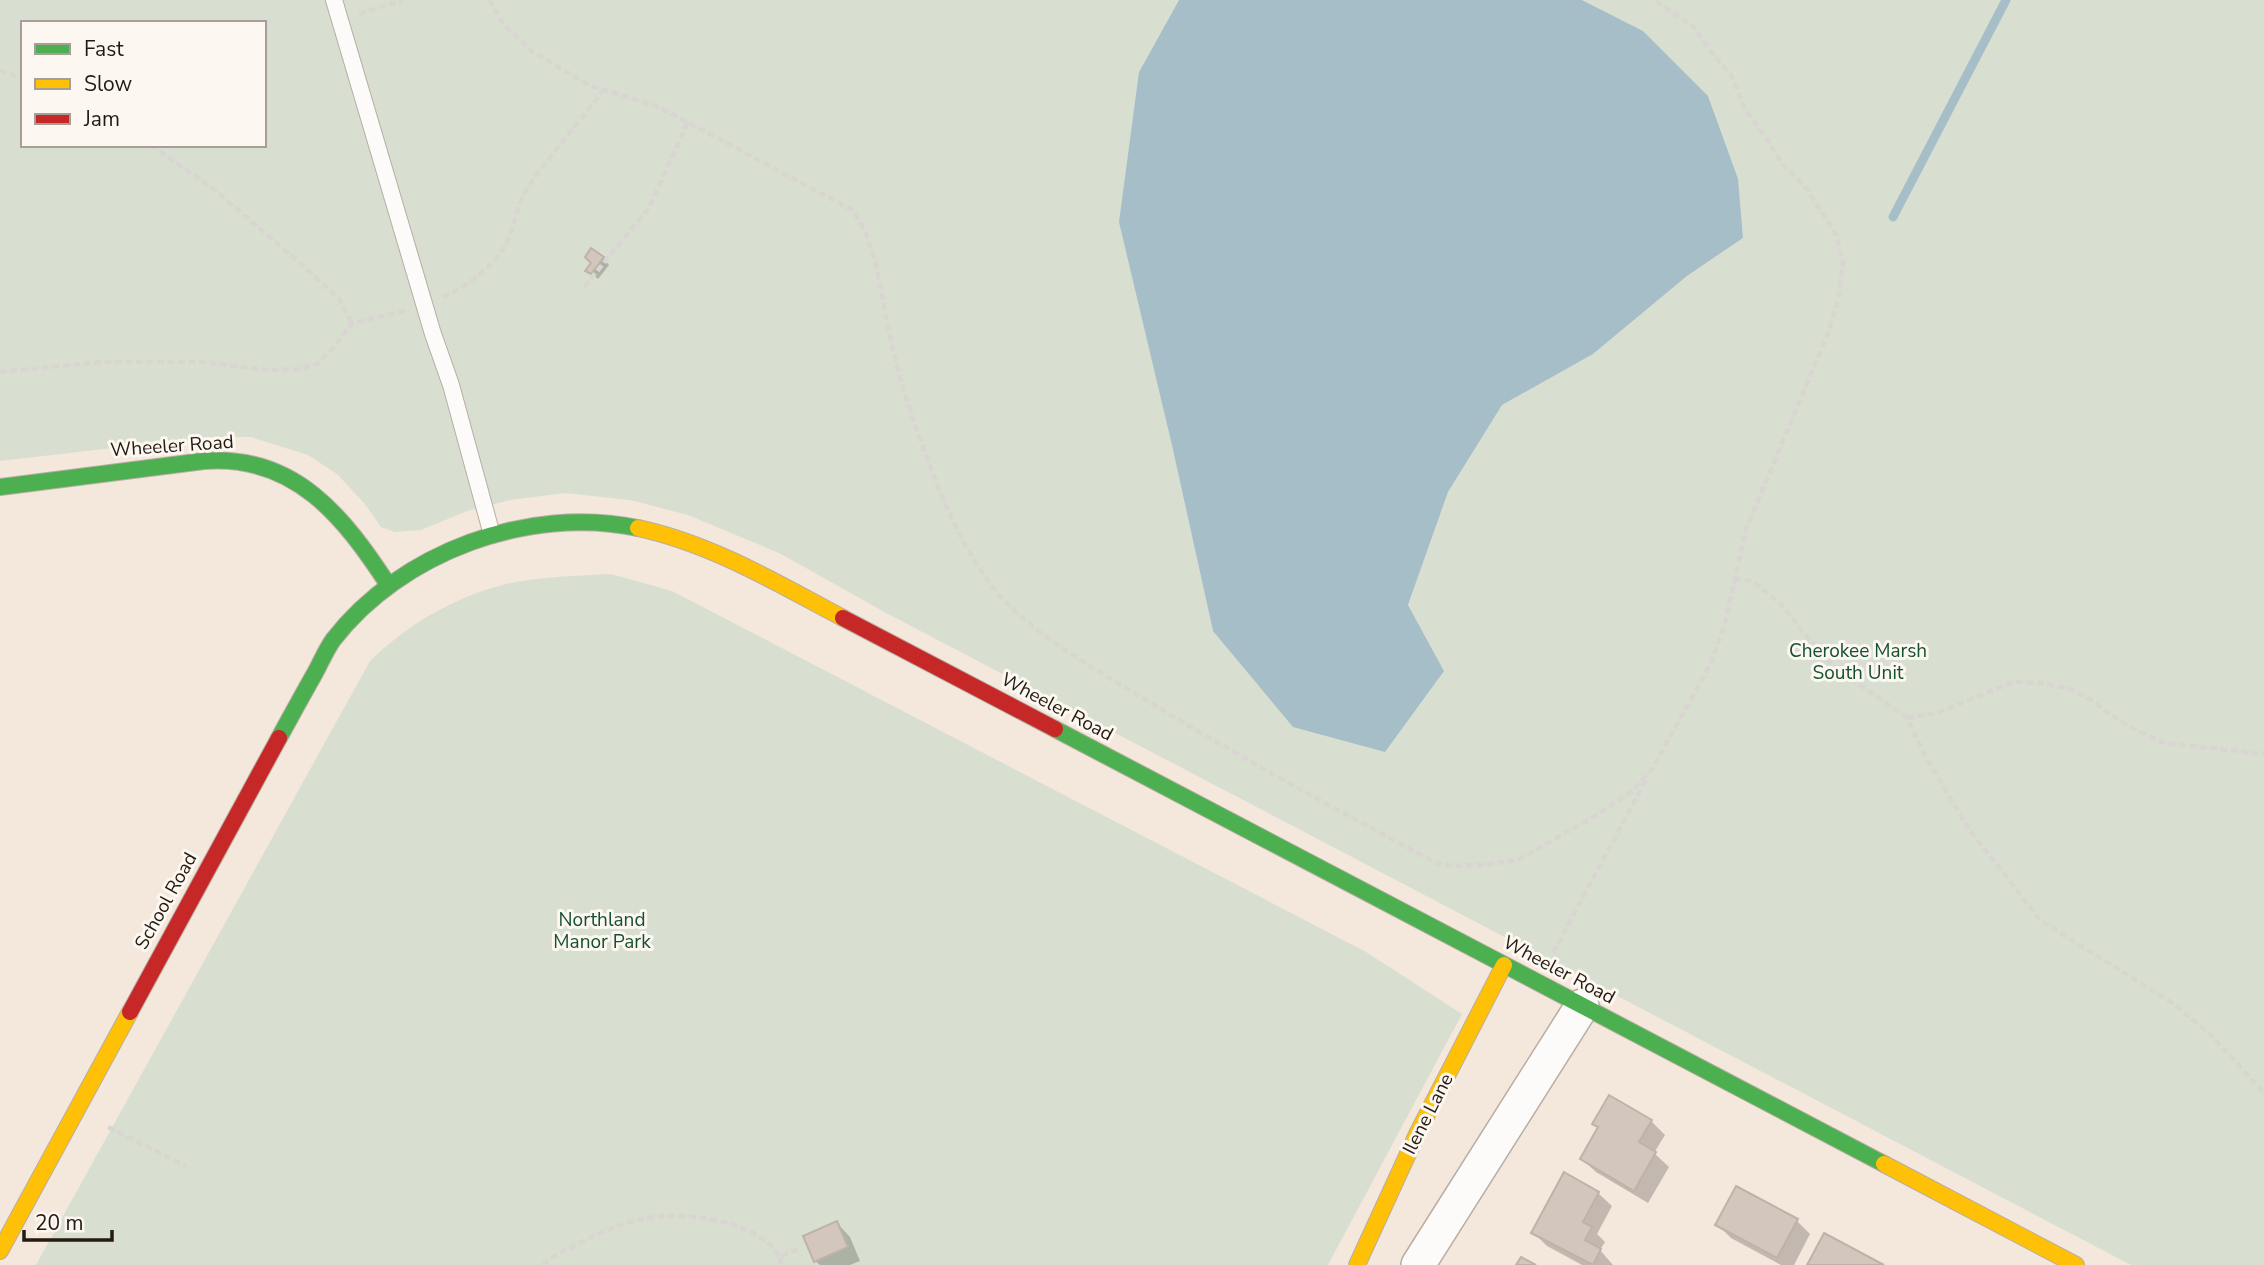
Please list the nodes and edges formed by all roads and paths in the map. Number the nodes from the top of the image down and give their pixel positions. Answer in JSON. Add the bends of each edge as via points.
{"nodes":[{"id":1,"x":334,"y":0,"type":"edge"},
{"id":2,"x":402,"y":0,"type":"edge"},
{"id":3,"x":489,"y":0,"type":"edge"},
{"id":4,"x":1654,"y":0,"type":"edge"},
{"id":5,"x":340,"y":18,"type":"junction"},
{"id":6,"x":0,"y":71,"type":"edge"},
{"id":7,"x":21,"y":78,"type":"edge"},
{"id":8,"x":604,"y":89,"type":"junction"},
{"id":9,"x":688,"y":122,"type":"junction"},
{"id":10,"x":154,"y":147,"type":"edge"},
{"id":11,"x":584,"y":287,"type":"dead end"},
{"id":12,"x":424,"y":303,"type":"junction"},
{"id":13,"x":352,"y":323,"type":"junction"},
{"id":14,"x":0,"y":372,"type":"edge"},
{"id":15,"x":0,"y":487,"type":"edge"},
{"id":16,"x":492,"y":535,"type":"junction"},
{"id":17,"x":1734,"y":578,"type":"junction"},
{"id":18,"x":389,"y":586,"type":"junction"},
{"id":19,"x":1907,"y":718,"type":"junction"},
{"id":20,"x":2264,"y":754,"type":"edge"},
{"id":21,"x":1652,"y":769,"type":"junction"},
{"id":22,"x":1549,"y":961,"type":"dead end"},
{"id":23,"x":1504,"y":965,"type":"junction"},
{"id":24,"x":1582,"y":1006,"type":"junction"},
{"id":25,"x":2264,"y":1093,"type":"edge"},
{"id":26,"x":108,"y":1127,"type":"dead end"},
{"id":27,"x":186,"y":1166,"type":"dead end"},
{"id":28,"x":798,"y":1249,"type":"dead end"},
{"id":29,"x":0,"y":1251,"type":"edge"},
{"id":30,"x":779,"y":1257,"type":"junction"},
{"id":31,"x":543,"y":1265,"type":"edge"},
{"id":32,"x":782,"y":1265,"type":"edge"},
{"id":33,"x":1357,"y":1265,"type":"edge"},
{"id":34,"x":1418,"y":1265,"type":"edge"},
{"id":35,"x":2076,"y":1265,"type":"edge"}],
"edges":[{"from":1,"to":5,"type":"lane"},
{"from":2,"to":5,"type":"path"},
{"from":3,"to":8,"type":"path","via":[[505,26],[533,52]]},
{"from":4,"to":17,"type":"path","via":[[1693,26],[1731,75],[1745,109],[1836,234],[1843,262],[1828,333],[1746,530]]},
{"from":5,"to":12,"type":"lane"},
{"from":6,"to":7,"type":"path"},
{"from":8,"to":9,"type":"path"},
{"from":8,"to":12,"type":"path","via":[[526,190],[507,242],[493,261],[466,287]]},
{"from":9,"to":11,"type":"path","via":[[649,208]]},
{"from":9,"to":21,"type":"path","via":[[852,210],[862,222],[913,421],[955,525],[1000,596],[1097,671],[1227,750],[1436,863],[1454,866],[1518,860],[1632,791]]},
{"from":10,"to":13,"type":"path","via":[[216,191],[300,263],[339,299]]},
{"from":12,"to":13,"type":"path"},
{"from":12,"to":16,"type":"lane"},
{"from":13,"to":14,"type":"path","via":[[317,364],[299,369],[204,362],[101,362]]},
{"from":15,"to":18,"type":"street","name":"Wheeler Road","via":[[119,469],[242,461],[293,479],[328,509]]},
{"from":16,"to":18,"type":"street","name":"Wheeler Road","via":[[435,556]]},
{"from":16,"to":23,"type":"street","name":"Wheeler Road","via":[[544,524],[609,523],[668,534],[732,559]]},
{"from":17,"to":19,"type":"path","via":[[1752,581],[1780,603],[1834,667]]},
{"from":17,"to":21,"type":"path","via":[[1711,663]]},
{"from":18,"to":29,"type":"street","name":"School Road","via":[[332,641]]},
{"from":19,"to":20,"type":"path","via":[[1937,713],[2013,682],[2041,683],[2071,689],[2164,743]]},
{"from":19,"to":25,"type":"path","via":[[1968,828],[2040,921],[2171,1002],[2211,1035]]},
{"from":21,"to":22,"type":"path"},
{"from":23,"to":24,"type":"street","name":"Wheeler Road"},
{"from":23,"to":33,"type":"street","name":"Ilene Lane","via":[[1418,1132]]},
{"from":24,"to":34,"type":"street"},
{"from":24,"to":35,"type":"street","name":"Wheeler Road"},
{"from":26,"to":27,"type":"path"},
{"from":28,"to":30,"type":"path"},
{"from":30,"to":31,"type":"path","via":[[742,1226],[695,1216],[646,1217],[599,1232]]},
{"from":30,"to":32,"type":"path"}]}
